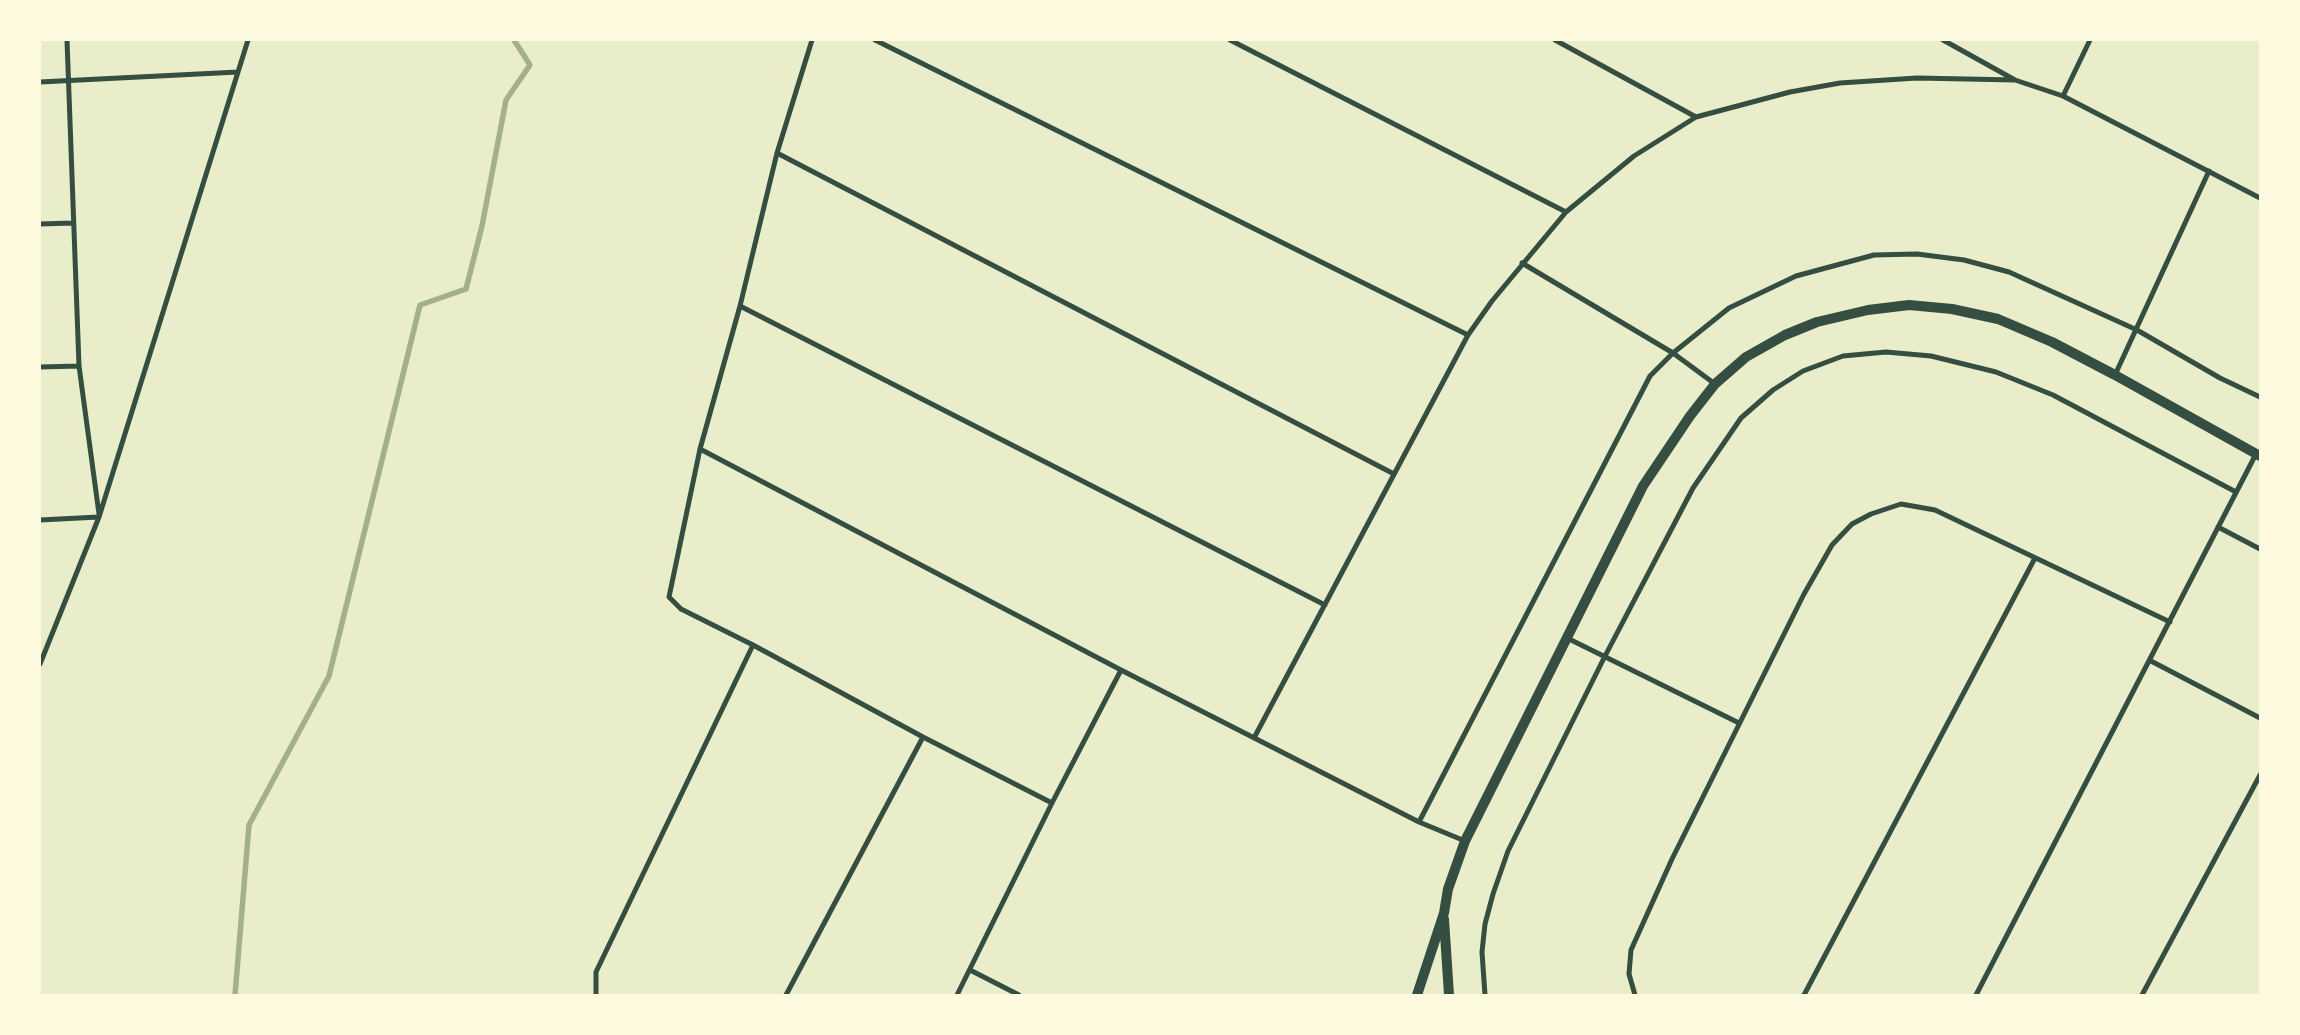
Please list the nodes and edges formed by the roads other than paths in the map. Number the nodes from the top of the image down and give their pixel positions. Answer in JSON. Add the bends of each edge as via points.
{"nodes":[{"id":1,"x":66,"y":40,"type":"edge"},
{"id":2,"x":248,"y":40,"type":"edge"},
{"id":3,"x":812,"y":40,"type":"edge"},
{"id":4,"x":875,"y":40,"type":"edge"},
{"id":5,"x":1230,"y":40,"type":"edge"},
{"id":6,"x":1555,"y":40,"type":"edge"},
{"id":7,"x":1943,"y":40,"type":"edge"},
{"id":8,"x":2090,"y":40,"type":"edge"},
{"id":9,"x":238,"y":72,"type":"junction"},
{"id":10,"x":2015,"y":80,"type":"junction"},
{"id":11,"x":40,"y":82,"type":"edge"},
{"id":12,"x":68,"y":82,"type":"junction"},
{"id":13,"x":2063,"y":96,"type":"junction"},
{"id":14,"x":1696,"y":117,"type":"junction"},
{"id":15,"x":778,"y":153,"type":"junction"},
{"id":16,"x":2209,"y":171,"type":"junction"},
{"id":17,"x":2260,"y":198,"type":"edge"},
{"id":18,"x":1566,"y":212,"type":"junction"},
{"id":19,"x":72,"y":223,"type":"junction"},
{"id":20,"x":40,"y":224,"type":"edge"},
{"id":21,"x":1522,"y":263,"type":"junction"},
{"id":22,"x":740,"y":306,"type":"junction"},
{"id":23,"x":2137,"y":330,"type":"junction"},
{"id":24,"x":1468,"y":335,"type":"junction"},
{"id":25,"x":1673,"y":353,"type":"junction"},
{"id":26,"x":79,"y":366,"type":"junction"},
{"id":27,"x":40,"y":367,"type":"edge"},
{"id":28,"x":2115,"y":375,"type":"junction"},
{"id":29,"x":1715,"y":384,"type":"junction"},
{"id":30,"x":2260,"y":397,"type":"edge"},
{"id":31,"x":700,"y":449,"type":"junction"},
{"id":32,"x":2258,"y":455,"type":"edge"},
{"id":33,"x":1394,"y":474,"type":"junction"},
{"id":34,"x":2236,"y":492,"type":"junction"},
{"id":35,"x":99,"y":517,"type":"junction"},
{"id":36,"x":40,"y":520,"type":"edge"},
{"id":37,"x":2218,"y":527,"type":"junction"},
{"id":38,"x":2260,"y":549,"type":"edge"},
{"id":39,"x":2035,"y":558,"type":"junction"},
{"id":40,"x":1325,"y":605,"type":"junction"},
{"id":41,"x":2170,"y":622,"type":"junction"},
{"id":42,"x":1565,"y":638,"type":"junction"},
{"id":43,"x":753,"y":645,"type":"junction"},
{"id":44,"x":1604,"y":658,"type":"junction"},
{"id":45,"x":2151,"y":661,"type":"junction"},
{"id":46,"x":40,"y":664,"type":"edge"},
{"id":47,"x":1121,"y":670,"type":"junction"},
{"id":48,"x":2260,"y":718,"type":"edge"},
{"id":49,"x":1739,"y":723,"type":"junction"},
{"id":50,"x":924,"y":738,"type":"junction"},
{"id":51,"x":1254,"y":738,"type":"junction"},
{"id":52,"x":2260,"y":775,"type":"edge"},
{"id":53,"x":1052,"y":803,"type":"junction"},
{"id":54,"x":1419,"y":822,"type":"junction"},
{"id":55,"x":1464,"y":842,"type":"junction"},
{"id":56,"x":1444,"y":912,"type":"junction"},
{"id":57,"x":970,"y":970,"type":"junction"},
{"id":58,"x":596,"y":995,"type":"edge"},
{"id":59,"x":786,"y":995,"type":"edge"},
{"id":60,"x":957,"y":995,"type":"edge"},
{"id":61,"x":1019,"y":995,"type":"edge"},
{"id":62,"x":1416,"y":995,"type":"edge"},
{"id":63,"x":1449,"y":995,"type":"edge"},
{"id":64,"x":1486,"y":995,"type":"edge"},
{"id":65,"x":1635,"y":995,"type":"edge"},
{"id":66,"x":1804,"y":995,"type":"edge"},
{"id":67,"x":1976,"y":995,"type":"edge"},
{"id":68,"x":2142,"y":995,"type":"edge"}],
"edges":[{"from":1,"to":12,"type":"street"},
{"from":2,"to":9,"type":"street"},
{"from":3,"to":15,"type":"street"},
{"from":4,"to":24,"type":"street"},
{"from":5,"to":18,"type":"street"},
{"from":6,"to":14,"type":"street"},
{"from":7,"to":10,"type":"street"},
{"from":8,"to":13,"type":"street"},
{"from":9,"to":12,"type":"street"},
{"from":9,"to":35,"type":"street"},
{"from":10,"to":13,"type":"street"},
{"from":10,"to":14,"type":"street","via":[[1917,78],[1840,84],[1790,92]]},
{"from":11,"to":12,"type":"street"},
{"from":12,"to":19,"type":"street"},
{"from":13,"to":16,"type":"street"},
{"from":14,"to":18,"type":"street","via":[[1634,156]]},
{"from":15,"to":22,"type":"street"},
{"from":15,"to":33,"type":"street"},
{"from":16,"to":17,"type":"street"},
{"from":16,"to":23,"type":"street"},
{"from":18,"to":21,"type":"street"},
{"from":19,"to":20,"type":"street"},
{"from":19,"to":26,"type":"street"},
{"from":21,"to":24,"type":"street"},
{"from":21,"to":25,"type":"street"},
{"from":22,"to":31,"type":"street"},
{"from":22,"to":40,"type":"street"},
{"from":23,"to":25,"type":"street","via":[[2009,272],[1964,260],[1917,254],[1874,255],[1787,280],[1729,308]]},
{"from":23,"to":28,"type":"street"},
{"from":23,"to":30,"type":"street"},
{"from":24,"to":33,"type":"street"},
{"from":25,"to":29,"type":"street"},
{"from":25,"to":54,"type":"street","via":[[1650,376]]},
{"from":26,"to":27,"type":"street"},
{"from":26,"to":35,"type":"street"},
{"from":28,"to":29,"type":"main road","via":[[2052,342],[1998,319],[1952,309],[1909,305],[1868,310],[1818,322],[1785,335],[1746,357]]},
{"from":28,"to":32,"type":"main road"},
{"from":29,"to":42,"type":"main road","via":[[1642,486]]},
{"from":31,"to":43,"type":"street","via":[[669,597],[681,609]]},
{"from":31,"to":47,"type":"street"},
{"from":32,"to":34,"type":"street"},
{"from":33,"to":40,"type":"street"},
{"from":34,"to":37,"type":"street"},
{"from":34,"to":44,"type":"street","via":[[2053,395],[1996,372],[1930,356],[1886,352],[1843,356],[1803,371],[1773,390],[1741,418],[1693,488]]},
{"from":35,"to":36,"type":"street"},
{"from":35,"to":46,"type":"street"},
{"from":37,"to":38,"type":"street"},
{"from":37,"to":41,"type":"street"},
{"from":39,"to":41,"type":"street"},
{"from":39,"to":49,"type":"street","via":[[1935,510],[1901,504],[1852,524],[1832,545],[1804,594]]},
{"from":39,"to":66,"type":"street"},
{"from":40,"to":51,"type":"street"},
{"from":41,"to":45,"type":"street"},
{"from":42,"to":44,"type":"street"},
{"from":42,"to":55,"type":"main road"},
{"from":43,"to":50,"type":"street"},
{"from":43,"to":58,"type":"street","via":[[596,972]]},
{"from":44,"to":49,"type":"street"},
{"from":44,"to":64,"type":"street","via":[[1508,852],[1492,894],[1482,952]]},
{"from":45,"to":48,"type":"street"},
{"from":45,"to":67,"type":"street"},
{"from":47,"to":51,"type":"street"},
{"from":47,"to":53,"type":"street"},
{"from":49,"to":65,"type":"street","via":[[1631,950],[1629,974]]},
{"from":50,"to":53,"type":"street"},
{"from":50,"to":59,"type":"street"},
{"from":51,"to":54,"type":"street"},
{"from":52,"to":68,"type":"street"},
{"from":53,"to":57,"type":"street"},
{"from":54,"to":55,"type":"street"},
{"from":55,"to":56,"type":"main road"},
{"from":56,"to":62,"type":"main road"},
{"from":56,"to":63,"type":"main road"},
{"from":57,"to":60,"type":"street"},
{"from":57,"to":61,"type":"street"}]}
